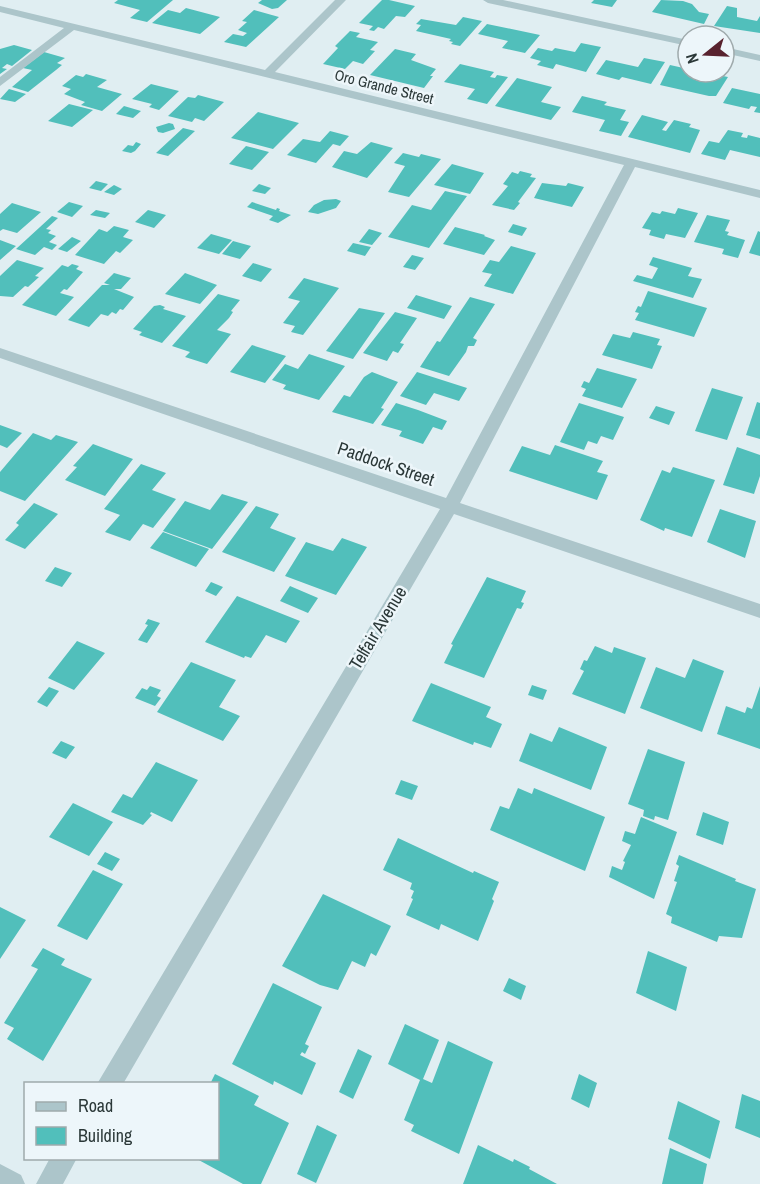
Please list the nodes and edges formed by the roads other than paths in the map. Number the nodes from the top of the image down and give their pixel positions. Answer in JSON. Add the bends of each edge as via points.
{"nodes":[{"id":1,"x":342,"y":0,"type":"edge"},
{"id":2,"x":488,"y":0,"type":"edge"},
{"id":3,"x":0,"y":9,"type":"edge"},
{"id":4,"x":73,"y":26,"type":"junction"},
{"id":5,"x":676,"y":40,"type":"edge"},
{"id":6,"x":736,"y":53,"type":"edge"},
{"id":7,"x":760,"y":58,"type":"edge"},
{"id":8,"x":267,"y":74,"type":"junction"},
{"id":9,"x":0,"y":83,"type":"edge"},
{"id":10,"x":631,"y":163,"type":"junction"},
{"id":11,"x":760,"y":194,"type":"edge"},
{"id":12,"x":0,"y":353,"type":"edge"},
{"id":13,"x":450,"y":506,"type":"junction"},
{"id":14,"x":760,"y":611,"type":"edge"},
{"id":15,"x":110,"y":1082,"type":"edge"},
{"id":16,"x":63,"y":1160,"type":"edge"},
{"id":17,"x":0,"y":1177,"type":"edge"},
{"id":18,"x":12,"y":1184,"type":"edge"},
{"id":19,"x":50,"y":1184,"type":"edge"}],
"edges":[{"from":1,"to":8,"type":"street"},
{"from":2,"to":5,"type":"street"},
{"from":3,"to":4,"type":"street","name":"Oro Grande Street"},
{"from":4,"to":8,"type":"street","name":"Oro Grande Street"},
{"from":4,"to":9,"type":"street"},
{"from":6,"to":7,"type":"street"},
{"from":8,"to":10,"type":"street","name":"Oro Grande Street"},
{"from":10,"to":11,"type":"street","name":"Oro Grande Street"},
{"from":10,"to":13,"type":"street","name":"Telfair Avenue"},
{"from":12,"to":13,"type":"street","name":"Paddock Street"},
{"from":13,"to":14,"type":"street","name":"Paddock Street"},
{"from":13,"to":15,"type":"street","name":"Telfair Avenue"},
{"from":16,"to":19,"type":"street"},
{"from":17,"to":18,"type":"street"}]}
